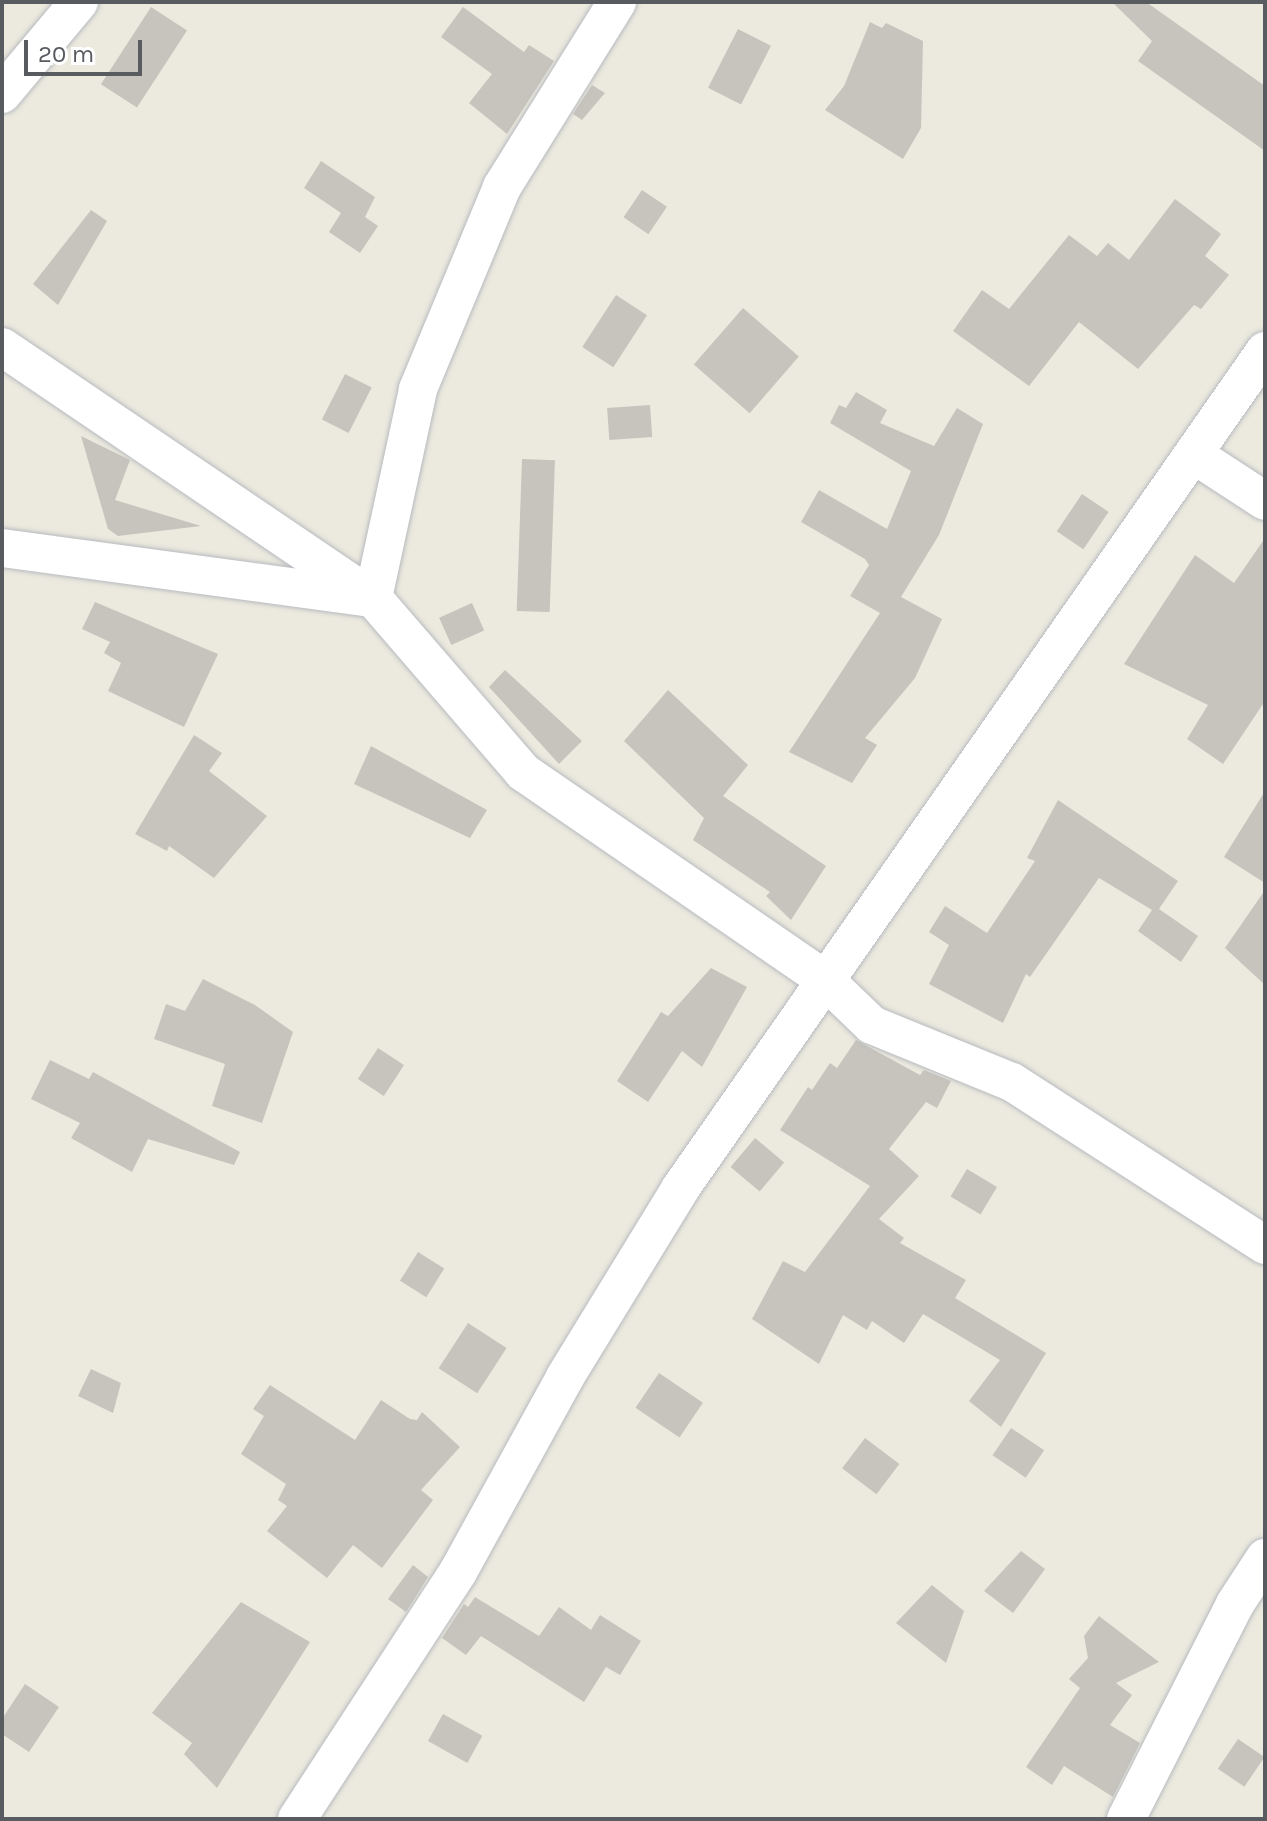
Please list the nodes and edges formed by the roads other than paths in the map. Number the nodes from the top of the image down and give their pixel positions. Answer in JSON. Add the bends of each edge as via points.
{"nodes":[{"id":1,"x":79,"y":2,"type":"edge"},
{"id":2,"x":617,"y":2,"type":"edge"},
{"id":3,"x":2,"y":94,"type":"edge"},
{"id":4,"x":2,"y":347,"type":"edge"},
{"id":5,"x":1265,"y":351,"type":"edge"},
{"id":6,"x":1196,"y":456,"type":"junction"},
{"id":7,"x":1265,"y":501,"type":"edge"},
{"id":8,"x":2,"y":548,"type":"edge"},
{"id":9,"x":373,"y":598,"type":"junction"},
{"id":10,"x":824,"y":979,"type":"junction"},
{"id":11,"x":1265,"y":1245,"type":"edge"},
{"id":12,"x":1265,"y":1558,"type":"edge"},
{"id":13,"x":297,"y":1819,"type":"edge"},
{"id":14,"x":1126,"y":1819,"type":"edge"}],
"edges":[{"from":1,"to":3,"type":"street"},
{"from":2,"to":9,"type":"street","via":[[502,187],[418,389]]},
{"from":4,"to":9,"type":"street"},
{"from":5,"to":6,"type":"street"},
{"from":6,"to":7,"type":"street"},
{"from":6,"to":10,"type":"street"},
{"from":8,"to":9,"type":"street"},
{"from":9,"to":10,"type":"street","via":[[523,772]]},
{"from":10,"to":11,"type":"street","via":[[872,1025],[1012,1082]]},
{"from":10,"to":13,"type":"street","via":[[680,1189],[565,1377],[458,1572]]},
{"from":12,"to":14,"type":"street","via":[[1235,1604]]}]}
